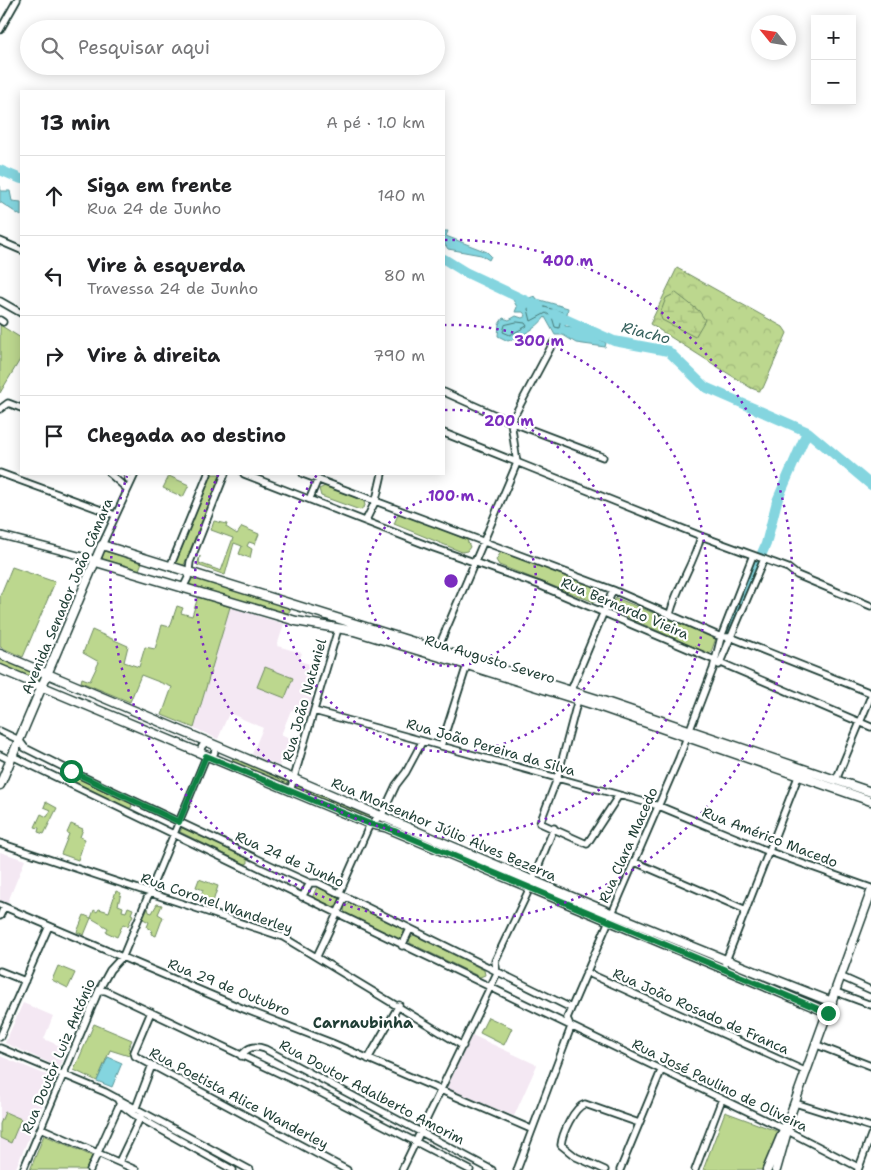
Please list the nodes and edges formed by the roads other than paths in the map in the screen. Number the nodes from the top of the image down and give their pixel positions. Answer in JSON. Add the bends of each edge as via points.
{"nodes":[{"id":1,"x":17,"y":0,"type":"edge"},
{"id":2,"x":0,"y":30,"type":"edge"},
{"id":3,"x":0,"y":241,"type":"edge"},
{"id":4,"x":20,"y":250,"type":"edge"},
{"id":5,"x":0,"y":301,"type":"edge"},
{"id":6,"x":20,"y":312,"type":"edge"},
{"id":7,"x":553,"y":343,"type":"dead end"},
{"id":8,"x":445,"y":392,"type":"edge"},
{"id":9,"x":20,"y":408,"type":"edge"},
{"id":10,"x":0,"y":409,"type":"edge"},
{"id":11,"x":512,"y":422,"type":"junction"},
{"id":12,"x":445,"y":433,"type":"edge"},
{"id":13,"x":603,"y":457,"type":"dead end"},
{"id":14,"x":518,"y":463,"type":"junction"},
{"id":15,"x":0,"y":473,"type":"edge"},
{"id":16,"x":111,"y":475,"type":"edge"},
{"id":17,"x":130,"y":475,"type":"edge"},
{"id":18,"x":208,"y":475,"type":"edge"},
{"id":19,"x":225,"y":475,"type":"edge"},
{"id":20,"x":247,"y":475,"type":"edge"},
{"id":21,"x":306,"y":475,"type":"edge"},
{"id":22,"x":382,"y":475,"type":"edge"},
{"id":23,"x":318,"y":480,"type":"junction"},
{"id":24,"x":125,"y":487,"type":"junction"},
{"id":25,"x":310,"y":498,"type":"junction"},
{"id":26,"x":376,"y":500,"type":"junction"},
{"id":27,"x":115,"y":515,"type":"junction"},
{"id":28,"x":366,"y":520,"type":"junction"},
{"id":29,"x":0,"y":535,"type":"edge"},
{"id":30,"x":701,"y":536,"type":"junction"},
{"id":31,"x":484,"y":541,"type":"junction"},
{"id":32,"x":102,"y":545,"type":"junction"},
{"id":33,"x":753,"y":555,"type":"junction"},
{"id":34,"x":764,"y":559,"type":"junction"},
{"id":35,"x":475,"y":560,"type":"junction"},
{"id":36,"x":96,"y":561,"type":"junction"},
{"id":37,"x":170,"y":567,"type":"junction"},
{"id":38,"x":188,"y":572,"type":"junction"},
{"id":39,"x":183,"y":588,"type":"junction"},
{"id":40,"x":612,"y":590,"type":"junction"},
{"id":41,"x":290,"y":603,"type":"junction"},
{"id":42,"x":301,"y":606,"type":"junction"},
{"id":43,"x":871,"y":606,"type":"edge"},
{"id":44,"x":603,"y":611,"type":"junction"},
{"id":45,"x":670,"y":614,"type":"junction"},
{"id":46,"x":287,"y":618,"type":"junction"},
{"id":47,"x":296,"y":620,"type":"junction"},
{"id":48,"x":338,"y":628,"type":"junction"},
{"id":49,"x":721,"y":637,"type":"junction"},
{"id":50,"x":730,"y":637,"type":"junction"},
{"id":51,"x":437,"y":651,"type":"junction"},
{"id":52,"x":0,"y":654,"type":"edge"},
{"id":53,"x":714,"y":660,"type":"junction"},
{"id":54,"x":467,"y":664,"type":"junction"},
{"id":55,"x":720,"y":664,"type":"junction"},
{"id":56,"x":0,"y":669,"type":"edge"},
{"id":57,"x":713,"y":670,"type":"junction"},
{"id":58,"x":48,"y":674,"type":"junction"},
{"id":59,"x":42,"y":687,"type":"junction"},
{"id":60,"x":571,"y":690,"type":"junction"},
{"id":61,"x":871,"y":694,"type":"edge"},
{"id":62,"x":578,"y":699,"type":"junction"},
{"id":63,"x":599,"y":703,"type":"junction"},
{"id":64,"x":314,"y":710,"type":"junction"},
{"id":65,"x":137,"y":712,"type":"junction"},
{"id":66,"x":155,"y":720,"type":"junction"},
{"id":67,"x":860,"y":722,"type":"junction"},
{"id":68,"x":132,"y":725,"type":"junction"},
{"id":69,"x":871,"y":727,"type":"edge"},
{"id":70,"x":0,"y":731,"type":"edge"},
{"id":71,"x":150,"y":733,"type":"junction"},
{"id":72,"x":688,"y":733,"type":"junction"},
{"id":73,"x":19,"y":740,"type":"junction"},
{"id":74,"x":422,"y":742,"type":"junction"},
{"id":75,"x":211,"y":744,"type":"junction"},
{"id":76,"x":441,"y":746,"type":"junction"},
{"id":77,"x":0,"y":755,"type":"edge"},
{"id":78,"x":206,"y":756,"type":"junction"},
{"id":79,"x":11,"y":758,"type":"junction"},
{"id":80,"x":71,"y":771,"type":"junction"},
{"id":81,"x":798,"y":777,"type":"junction"},
{"id":82,"x":294,"y":778,"type":"junction"},
{"id":83,"x":557,"y":779,"type":"junction"},
{"id":84,"x":836,"y":780,"type":"junction"},
{"id":85,"x":65,"y":782,"type":"junction"},
{"id":86,"x":0,"y":785,"type":"edge"},
{"id":87,"x":290,"y":790,"type":"junction"},
{"id":88,"x":871,"y":792,"type":"edge"},
{"id":89,"x":619,"y":795,"type":"junction"},
{"id":90,"x":132,"y":801,"type":"junction"},
{"id":91,"x":871,"y":801,"type":"edge"},
{"id":92,"x":142,"y":805,"type":"junction"},
{"id":93,"x":660,"y":806,"type":"junction"},
{"id":94,"x":126,"y":812,"type":"junction"},
{"id":95,"x":382,"y":815,"type":"junction"},
{"id":96,"x":137,"y":816,"type":"junction"},
{"id":97,"x":179,"y":822,"type":"junction"},
{"id":98,"x":370,"y":824,"type":"junction"},
{"id":99,"x":554,"y":828,"type":"junction"},
{"id":100,"x":174,"y":834,"type":"junction"},
{"id":101,"x":0,"y":843,"type":"edge"},
{"id":102,"x":770,"y":852,"type":"junction"},
{"id":103,"x":257,"y":859,"type":"junction"},
{"id":104,"x":635,"y":862,"type":"junction"},
{"id":105,"x":251,"y":871,"type":"junction"},
{"id":106,"x":310,"y":883,"type":"junction"},
{"id":107,"x":531,"y":884,"type":"junction"},
{"id":108,"x":871,"y":890,"type":"edge"},
{"id":109,"x":150,"y":893,"type":"junction"},
{"id":110,"x":339,"y":894,"type":"junction"},
{"id":111,"x":302,"y":897,"type":"junction"},
{"id":112,"x":345,"y":897,"type":"junction"},
{"id":113,"x":2,"y":906,"type":"edge"},
{"id":114,"x":746,"y":910,"type":"junction"},
{"id":115,"x":336,"y":914,"type":"junction"},
{"id":116,"x":0,"y":916,"type":"edge"},
{"id":117,"x":610,"y":917,"type":"junction"},
{"id":118,"x":49,"y":926,"type":"junction"},
{"id":119,"x":410,"y":929,"type":"junction"},
{"id":120,"x":402,"y":946,"type":"junction"},
{"id":121,"x":124,"y":956,"type":"junction"},
{"id":122,"x":316,"y":956,"type":"junction"},
{"id":123,"x":724,"y":964,"type":"junction"},
{"id":124,"x":0,"y":971,"type":"edge"},
{"id":125,"x":586,"y":972,"type":"junction"},
{"id":126,"x":497,"y":973,"type":"junction"},
{"id":127,"x":842,"y":977,"type":"junction"},
{"id":128,"x":25,"y":981,"type":"junction"},
{"id":129,"x":490,"y":987,"type":"junction"},
{"id":130,"x":99,"y":990,"type":"junction"},
{"id":131,"x":871,"y":990,"type":"edge"},
{"id":132,"x":836,"y":992,"type":"junction"},
{"id":133,"x":832,"y":1002,"type":"junction"},
{"id":134,"x":399,"y":1005,"type":"junction"},
{"id":135,"x":871,"y":1006,"type":"edge"},
{"id":136,"x":571,"y":1008,"type":"junction"},
{"id":137,"x":151,"y":1012,"type":"junction"},
{"id":138,"x":828,"y":1013,"type":"junction"},
{"id":139,"x":571,"y":1026,"type":"junction"},
{"id":140,"x":0,"y":1038,"type":"edge"},
{"id":141,"x":817,"y":1045,"type":"junction"},
{"id":142,"x":463,"y":1046,"type":"junction"},
{"id":143,"x":0,"y":1048,"type":"edge"},
{"id":144,"x":241,"y":1056,"type":"junction"},
{"id":145,"x":368,"y":1059,"type":"junction"},
{"id":146,"x":152,"y":1065,"type":"junction"},
{"id":147,"x":871,"y":1066,"type":"edge"},
{"id":148,"x":661,"y":1071,"type":"junction"},
{"id":149,"x":806,"y":1072,"type":"junction"},
{"id":150,"x":63,"y":1074,"type":"junction"},
{"id":151,"x":329,"y":1082,"type":"junction"},
{"id":152,"x":442,"y":1090,"type":"junction"},
{"id":153,"x":323,"y":1094,"type":"junction"},
{"id":154,"x":722,"y":1099,"type":"junction"},
{"id":155,"x":120,"y":1101,"type":"junction"},
{"id":156,"x":795,"y":1103,"type":"junction"},
{"id":157,"x":136,"y":1108,"type":"junction"},
{"id":158,"x":143,"y":1112,"type":"junction"},
{"id":159,"x":134,"y":1114,"type":"junction"},
{"id":160,"x":140,"y":1118,"type":"junction"},
{"id":161,"x":639,"y":1124,"type":"junction"},
{"id":162,"x":871,"y":1127,"type":"edge"},
{"id":163,"x":41,"y":1128,"type":"junction"},
{"id":164,"x":531,"y":1129,"type":"junction"},
{"id":165,"x":421,"y":1130,"type":"junction"},
{"id":166,"x":786,"y":1130,"type":"junction"},
{"id":167,"x":871,"y":1135,"type":"edge"},
{"id":168,"x":415,"y":1141,"type":"junction"},
{"id":169,"x":455,"y":1150,"type":"junction"},
{"id":170,"x":98,"y":1152,"type":"junction"},
{"id":171,"x":450,"y":1160,"type":"junction"},
{"id":172,"x":119,"y":1162,"type":"junction"},
{"id":173,"x":858,"y":1169,"type":"edge"},
{"id":174,"x":23,"y":1170,"type":"edge"},
{"id":175,"x":90,"y":1170,"type":"edge"},
{"id":176,"x":136,"y":1170,"type":"edge"},
{"id":177,"x":233,"y":1170,"type":"edge"},
{"id":178,"x":249,"y":1170,"type":"edge"},
{"id":179,"x":347,"y":1170,"type":"edge"},
{"id":180,"x":402,"y":1170,"type":"edge"},
{"id":181,"x":470,"y":1170,"type":"edge"},
{"id":182,"x":492,"y":1170,"type":"edge"},
{"id":183,"x":518,"y":1170,"type":"edge"},
{"id":184,"x":605,"y":1170,"type":"edge"},
{"id":185,"x":620,"y":1170,"type":"edge"},
{"id":186,"x":695,"y":1170,"type":"edge"},
{"id":187,"x":767,"y":1170,"type":"edge"},
{"id":188,"x":776,"y":1170,"type":"edge"}],
"edges":[{"from":1,"to":2,"type":"street"},
{"from":3,"to":4,"type":"street"},
{"from":5,"to":6,"type":"street"},
{"from":7,"to":11,"type":"street"},
{"from":8,"to":11,"type":"street"},
{"from":9,"to":10,"type":"street","via":[[8,403]]},
{"from":11,"to":13,"type":"street"},
{"from":11,"to":14,"type":"street"},
{"from":12,"to":14,"type":"street"},
{"from":14,"to":30,"type":"street"},
{"from":14,"to":31,"type":"street"},
{"from":15,"to":27,"type":"street"},
{"from":16,"to":24,"type":"street"},
{"from":17,"to":24,"type":"street","name":"Avenida Senador João Câmara"},
{"from":18,"to":37,"type":"street"},
{"from":19,"to":38,"type":"street"},
{"from":20,"to":25,"type":"street","name":"Rua Bernardo Vieira"},
{"from":21,"to":23,"type":"street","name":"Rua Bernardo Vieira"},
{"from":22,"to":26,"type":"street"},
{"from":23,"to":25,"type":"street"},
{"from":23,"to":26,"type":"street","name":"Rua Bernardo Vieira"},
{"from":24,"to":27,"type":"street","name":"Avenida Senador João Câmara"},
{"from":25,"to":28,"type":"street","name":"Rua Bernardo Vieira"},
{"from":26,"to":28,"type":"street"},
{"from":26,"to":31,"type":"street","name":"Rua Bernardo Vieira"},
{"from":27,"to":32,"type":"street","name":"Avenida Senador João Câmara"},
{"from":28,"to":35,"type":"street","name":"Rua Bernardo Vieira","via":[[434,548]]},
{"from":29,"to":36,"type":"street"},
{"from":30,"to":33,"type":"street"},
{"from":30,"to":45,"type":"street","via":[[694,561],[675,594]]},
{"from":31,"to":35,"type":"street"},
{"from":31,"to":40,"type":"street","name":"Rua Bernardo Vieira"},
{"from":32,"to":36,"type":"main road","name":"Avenida Senador João Câmara"},
{"from":32,"to":37,"type":"main road","name":"Rua Augusto Severo"},
{"from":33,"to":34,"type":"street"},
{"from":33,"to":49,"type":"street","name":"Rua Clara Macedo"},
{"from":34,"to":43,"type":"street"},
{"from":34,"to":50,"type":"street","name":"Rua Clara Macedo"},
{"from":35,"to":44,"type":"street","name":"Rua Bernardo Vieira"},
{"from":35,"to":51,"type":"street"},
{"from":36,"to":39,"type":"main road","name":"Rua Augusto Severo"},
{"from":36,"to":58,"type":"main road","name":"Avenida Senador João Câmara"},
{"from":37,"to":38,"type":"main road","name":"Rua Augusto Severo"},
{"from":38,"to":39,"type":"street"},
{"from":38,"to":41,"type":"main road","name":"Rua Augusto Severo"},
{"from":39,"to":46,"type":"main road","name":"Rua Augusto Severo"},
{"from":40,"to":44,"type":"street"},
{"from":40,"to":45,"type":"street","name":"Rua Bernardo Vieira"},
{"from":41,"to":42,"type":"main road","name":"Rua Augusto Severo"},
{"from":41,"to":46,"type":"main road","via":[[292,610]]},
{"from":42,"to":47,"type":"main road","via":[[292,612]]},
{"from":42,"to":51,"type":"main road","name":"Rua Augusto Severo"},
{"from":44,"to":53,"type":"street","name":"Rua Bernardo Vieira"},
{"from":44,"to":60,"type":"street"},
{"from":45,"to":49,"type":"street","name":"Rua Bernardo Vieira"},
{"from":46,"to":47,"type":"main road","name":"Rua Augusto Severo"},
{"from":47,"to":48,"type":"main road","name":"Rua Augusto Severo"},
{"from":48,"to":51,"type":"main road","name":"Rua Augusto Severo"},
{"from":48,"to":64,"type":"street","name":"Rua João Nataniel"},
{"from":49,"to":50,"type":"street","name":"Rua Bernardo Vieira"},
{"from":49,"to":53,"type":"street","name":"Rua Clara Macedo"},
{"from":50,"to":55,"type":"street","name":"Rua Clara Macedo"},
{"from":50,"to":61,"type":"street","name":"Rua Bernardo Vieira"},
{"from":51,"to":54,"type":"main road","name":"Rua Augusto Severo"},
{"from":51,"to":60,"type":"main road","name":"Rua Augusto Severo"},
{"from":52,"to":58,"type":"main road","name":"Rua Monsenhor Júlio Alves Bezerra"},
{"from":53,"to":55,"type":"street","name":"Rua Bernardo Vieira"},
{"from":53,"to":57,"type":"street","name":"Rua Clara Macedo"},
{"from":54,"to":62,"type":"main road","name":"Rua Augusto Severo"},
{"from":54,"to":76,"type":"street"},
{"from":55,"to":57,"type":"street","name":"Rua Clara Macedo"},
{"from":55,"to":67,"type":"street","name":"Rua Bernardo Vieira"},
{"from":56,"to":59,"type":"main road","name":"Rua Monsenhor Júlio Alves Bezerra"},
{"from":57,"to":72,"type":"street","name":"Rua Clara Macedo"},
{"from":58,"to":59,"type":"main road","name":"Avenida Senador João Câmara"},
{"from":58,"to":65,"type":"main road","name":"Rua Monsenhor Júlio Alves Bezerra"},
{"from":59,"to":68,"type":"main road","name":"Rua Monsenhor Júlio Alves Bezerra"},
{"from":59,"to":73,"type":"main road","name":"Avenida Senador João Câmara"},
{"from":60,"to":63,"type":"main road","name":"Rua Augusto Severo"},
{"from":61,"to":67,"type":"street"},
{"from":62,"to":63,"type":"main road","name":"Rua Augusto Severo"},
{"from":62,"to":83,"type":"street"},
{"from":63,"to":72,"type":"main road","name":"Rua Augusto Severo"},
{"from":64,"to":74,"type":"street","name":"Rua João Pereira da Silva"},
{"from":64,"to":82,"type":"street","name":"Rua João Nataniel"},
{"from":65,"to":66,"type":"main road","name":"Rua Monsenhor Júlio Alves Bezerra"},
{"from":65,"to":68,"type":"main road"},
{"from":66,"to":71,"type":"main road"},
{"from":66,"to":75,"type":"main road","name":"Rua Monsenhor Júlio Alves Bezerra"},
{"from":67,"to":69,"type":"street","name":"Rua Bernardo Vieira"},
{"from":67,"to":84,"type":"street"},
{"from":68,"to":71,"type":"main road","name":"Rua Monsenhor Júlio Alves Bezerra"},
{"from":70,"to":73,"type":"street","name":"Rua 24 de Junho"},
{"from":71,"to":78,"type":"main road","name":"Rua Monsenhor Júlio Alves Bezerra"},
{"from":72,"to":81,"type":"main road","name":"Rua Augusto Severo"},
{"from":72,"to":84,"type":"main road","name":"Rua Augusto Severo"},
{"from":72,"to":93,"type":"street","name":"Rua Clara Macedo"},
{"from":73,"to":79,"type":"main road","name":"Avenida Senador João Câmara"},
{"from":73,"to":80,"type":"street","name":"Rua 24 de Junho","via":[[25,748]]},
{"from":74,"to":76,"type":"street","name":"Rua João Pereira da Silva"},
{"from":74,"to":95,"type":"street"},
{"from":75,"to":78,"type":"street","name":"Rua Doutor Luiz António","via":[[202,748],[202,754]]},
{"from":75,"to":82,"type":"main road","name":"Rua Monsenhor Júlio Alves Bezerra"},
{"from":76,"to":83,"type":"street","name":"Rua João Pereira da Silva"},
{"from":77,"to":79,"type":"street","name":"Rua 24 de Junho"},
{"from":78,"to":87,"type":"main road","name":"Rua Monsenhor Júlio Alves Bezerra"},
{"from":78,"to":97,"type":"street","name":"Rua Doutor Luiz António"},
{"from":79,"to":85,"type":"street","name":"Rua 24 de Junho"},
{"from":79,"to":86,"type":"main road","name":"Avenida Senador João Câmara"},
{"from":80,"to":85,"type":"street"},
{"from":80,"to":90,"type":"street","name":"Rua 24 de Junho"},
{"from":81,"to":91,"type":"main road","name":"Rua Augusto Severo"},
{"from":81,"to":102,"type":"street"},
{"from":82,"to":87,"type":"street","name":"Rua João Nataniel"},
{"from":82,"to":95,"type":"main road","name":"Rua Monsenhor Júlio Alves Bezerra"},
{"from":83,"to":89,"type":"street","name":"Rua João Pereira da Silva"},
{"from":83,"to":99,"type":"street","via":[[540,823]]},
{"from":84,"to":88,"type":"main road","name":"Rua Augusto Severo"},
{"from":85,"to":94,"type":"street","name":"Rua 24 de Junho"},
{"from":87,"to":98,"type":"main road","name":"Rua Monsenhor Júlio Alves Bezerra"},
{"from":89,"to":93,"type":"street","name":"Rua João Pereira da Silva"},
{"from":89,"to":99,"type":"street","via":[[587,844]]},
{"from":90,"to":92,"type":"street","name":"Rua 24 de Junho"},
{"from":90,"to":94,"type":"street","via":[[133,809]]},
{"from":92,"to":96,"type":"street","via":[[136,809]]},
{"from":92,"to":97,"type":"street","name":"Rua 24 de Junho"},
{"from":93,"to":102,"type":"street","name":"Rua Américo Macedo"},
{"from":93,"to":104,"type":"street","name":"Rua Clara Macedo"},
{"from":94,"to":96,"type":"street","name":"Rua 24 de Junho"},
{"from":95,"to":98,"type":"street"},
{"from":95,"to":107,"type":"main road","name":"Rua Monsenhor Júlio Alves Bezerra"},
{"from":96,"to":100,"type":"street","name":"Rua 24 de Junho"},
{"from":97,"to":100,"type":"street","name":"Rua Doutor Luiz António"},
{"from":97,"to":103,"type":"street","name":"Rua 24 de Junho"},
{"from":98,"to":107,"type":"main road","name":"Rua Monsenhor Júlio Alves Bezerra"},
{"from":98,"to":110,"type":"street"},
{"from":99,"to":107,"type":"street"},
{"from":100,"to":105,"type":"street","name":"Rua 24 de Junho"},
{"from":100,"to":109,"type":"street","name":"Rua Doutor Luiz António"},
{"from":101,"to":109,"type":"street","name":"Rua Coronel Wanderley"},
{"from":102,"to":108,"type":"street","name":"Rua Américo Macedo"},
{"from":102,"to":114,"type":"street"},
{"from":103,"to":105,"type":"street"},
{"from":103,"to":106,"type":"street","name":"Rua 24 de Junho"},
{"from":104,"to":114,"type":"street"},
{"from":104,"to":117,"type":"street","name":"Rua Clara Macedo"},
{"from":105,"to":111,"type":"street","name":"Rua 24 de Junho"},
{"from":106,"to":110,"type":"street","name":"Rua 24 de Junho","via":[[318,883]]},
{"from":106,"to":111,"type":"street"},
{"from":107,"to":117,"type":"main road","name":"Rua Monsenhor Júlio Alves Bezerra"},
{"from":107,"to":126,"type":"street","via":[[495,961]]},
{"from":108,"to":127,"type":"main road"},
{"from":109,"to":121,"type":"street","name":"Rua Doutor Luiz António"},
{"from":109,"to":122,"type":"street","name":"Rua Coronel Wanderley","via":[[283,937]]},
{"from":110,"to":112,"type":"street","name":"Rua 24 de Junho"},
{"from":111,"to":115,"type":"street","name":"Rua 24 de Junho"},
{"from":112,"to":115,"type":"street"},
{"from":112,"to":119,"type":"street","name":"Rua 24 de Junho"},
{"from":113,"to":116,"type":"street"},
{"from":113,"to":118,"type":"street","name":"Rua 29 de Outubro"},
{"from":114,"to":123,"type":"street"},
{"from":115,"to":120,"type":"street","name":"Rua 24 de Junho"},
{"from":115,"to":122,"type":"street"},
{"from":117,"to":123,"type":"main road","name":"Rua Monsenhor Júlio Alves Bezerra"},
{"from":117,"to":125,"type":"street","name":"Rua Clara Macedo"},
{"from":118,"to":121,"type":"street","name":"Rua 29 de Outubro"},
{"from":118,"to":128,"type":"street"},
{"from":119,"to":120,"type":"street"},
{"from":119,"to":126,"type":"street","name":"Rua 24 de Junho"},
{"from":120,"to":129,"type":"street","name":"Rua 24 de Junho"},
{"from":121,"to":130,"type":"street","name":"Rua Doutor Luiz António","via":[[110,970]]},
{"from":121,"to":145,"type":"street","name":"Rua 29 de Outubro"},
{"from":122,"to":134,"type":"street","name":"Rua Coronel Wanderley"},
{"from":123,"to":133,"type":"main road","name":"Rua Monsenhor Júlio Alves Bezerra"},
{"from":123,"to":138,"type":"main road","name":"Rua Monsenhor Júlio Alves Bezerra"},
{"from":124,"to":128,"type":"street"},
{"from":125,"to":136,"type":"street","name":"Rua Clara Macedo"},
{"from":125,"to":149,"type":"street","name":"Rua João Rosado de Franca"},
{"from":126,"to":129,"type":"street"},
{"from":126,"to":136,"type":"street","name":"Rua 24 de Junho"},
{"from":127,"to":131,"type":"street"},
{"from":127,"to":132,"type":"main road"},
{"from":128,"to":140,"type":"street"},
{"from":129,"to":139,"type":"street","name":"Rua 24 de Junho"},
{"from":129,"to":142,"type":"street"},
{"from":130,"to":137,"type":"street","name":"Rua Doutor Adalberto Amorim"},
{"from":130,"to":150,"type":"street","name":"Rua Doutor Luiz António"},
{"from":132,"to":133,"type":"main road"},
{"from":132,"to":135,"type":"street"},
{"from":133,"to":138,"type":"main road"},
{"from":134,"to":142,"type":"street","name":"Rua Coronel Wanderley"},
{"from":134,"to":145,"type":"street"},
{"from":136,"to":139,"type":"street","name":"Rua Clara Macedo","via":[[567,1018]]},
{"from":137,"to":144,"type":"street","name":"Rua Doutor Adalberto Amorim"},
{"from":137,"to":146,"type":"street","name":"Rua Poetista Alice Wanderley","via":[[134,1052]]},
{"from":138,"to":141,"type":"main road"},
{"from":139,"to":148,"type":"street","name":"Rua José Paulino de Oliveira"},
{"from":139,"to":164,"type":"street","name":"Rua Clara Macedo"},
{"from":141,"to":147,"type":"street"},
{"from":141,"to":149,"type":"main road"},
{"from":142,"to":152,"type":"street"},
{"from":143,"to":150,"type":"street"},
{"from":144,"to":151,"type":"street","name":"Rua Doutor Adalberto Amorim","via":[[246,1049],[258,1046]]},
{"from":144,"to":153,"type":"street","name":"Rua Doutor Adalberto Amorim"},
{"from":145,"to":152,"type":"street","name":"Rua 29 de Outubro"},
{"from":146,"to":157,"type":"street"},
{"from":146,"to":179,"type":"street","name":"Rua Poetista Alice Wanderley"},
{"from":148,"to":154,"type":"street","name":"Rua José Paulino de Oliveira"},
{"from":148,"to":161,"type":"street"},
{"from":149,"to":156,"type":"main road"},
{"from":150,"to":155,"type":"street"},
{"from":150,"to":163,"type":"street","name":"Rua Doutor Luiz António"},
{"from":151,"to":153,"type":"street"},
{"from":151,"to":165,"type":"street","name":"Rua Doutor Adalberto Amorim"},
{"from":152,"to":164,"type":"street","name":"Rua 29 de Outubro"},
{"from":152,"to":165,"type":"street"},
{"from":153,"to":168,"type":"street","name":"Rua Doutor Adalberto Amorim"},
{"from":154,"to":166,"type":"street","name":"Rua José Paulino de Oliveira"},
{"from":154,"to":186,"type":"street"},
{"from":155,"to":157,"type":"street"},
{"from":155,"to":159,"type":"street"},
{"from":155,"to":170,"type":"street"},
{"from":156,"to":162,"type":"street"},
{"from":156,"to":166,"type":"main road"},
{"from":157,"to":158,"type":"street"},
{"from":157,"to":159,"type":"street"},
{"from":158,"to":160,"type":"street"},
{"from":158,"to":178,"type":"street"},
{"from":159,"to":160,"type":"street"},
{"from":160,"to":172,"type":"street"},
{"from":160,"to":177,"type":"street"},
{"from":161,"to":184,"type":"street","via":[[582,1104],[561,1142],[564,1149],[576,1157]]},
{"from":161,"to":185,"type":"street"},
{"from":163,"to":170,"type":"street"},
{"from":163,"to":174,"type":"street","name":"Rua Doutor Luiz António"},
{"from":164,"to":183,"type":"street","name":"Rua Clara Macedo"},
{"from":165,"to":168,"type":"street"},
{"from":165,"to":169,"type":"street","name":"Rua Doutor Adalberto Amorim"},
{"from":166,"to":173,"type":"street","name":"Rua José Paulino de Oliveira"},
{"from":166,"to":187,"type":"main road"},
{"from":166,"to":188,"type":"main road"},
{"from":167,"to":173,"type":"street"},
{"from":168,"to":171,"type":"street","name":"Rua Doutor Adalberto Amorim"},
{"from":168,"to":180,"type":"street"},
{"from":169,"to":171,"type":"street"},
{"from":169,"to":182,"type":"street","name":"Rua Doutor Adalberto Amorim"},
{"from":170,"to":172,"type":"street"},
{"from":170,"to":175,"type":"street"},
{"from":171,"to":181,"type":"street","name":"Rua Doutor Adalberto Amorim"},
{"from":172,"to":176,"type":"street"}]}
